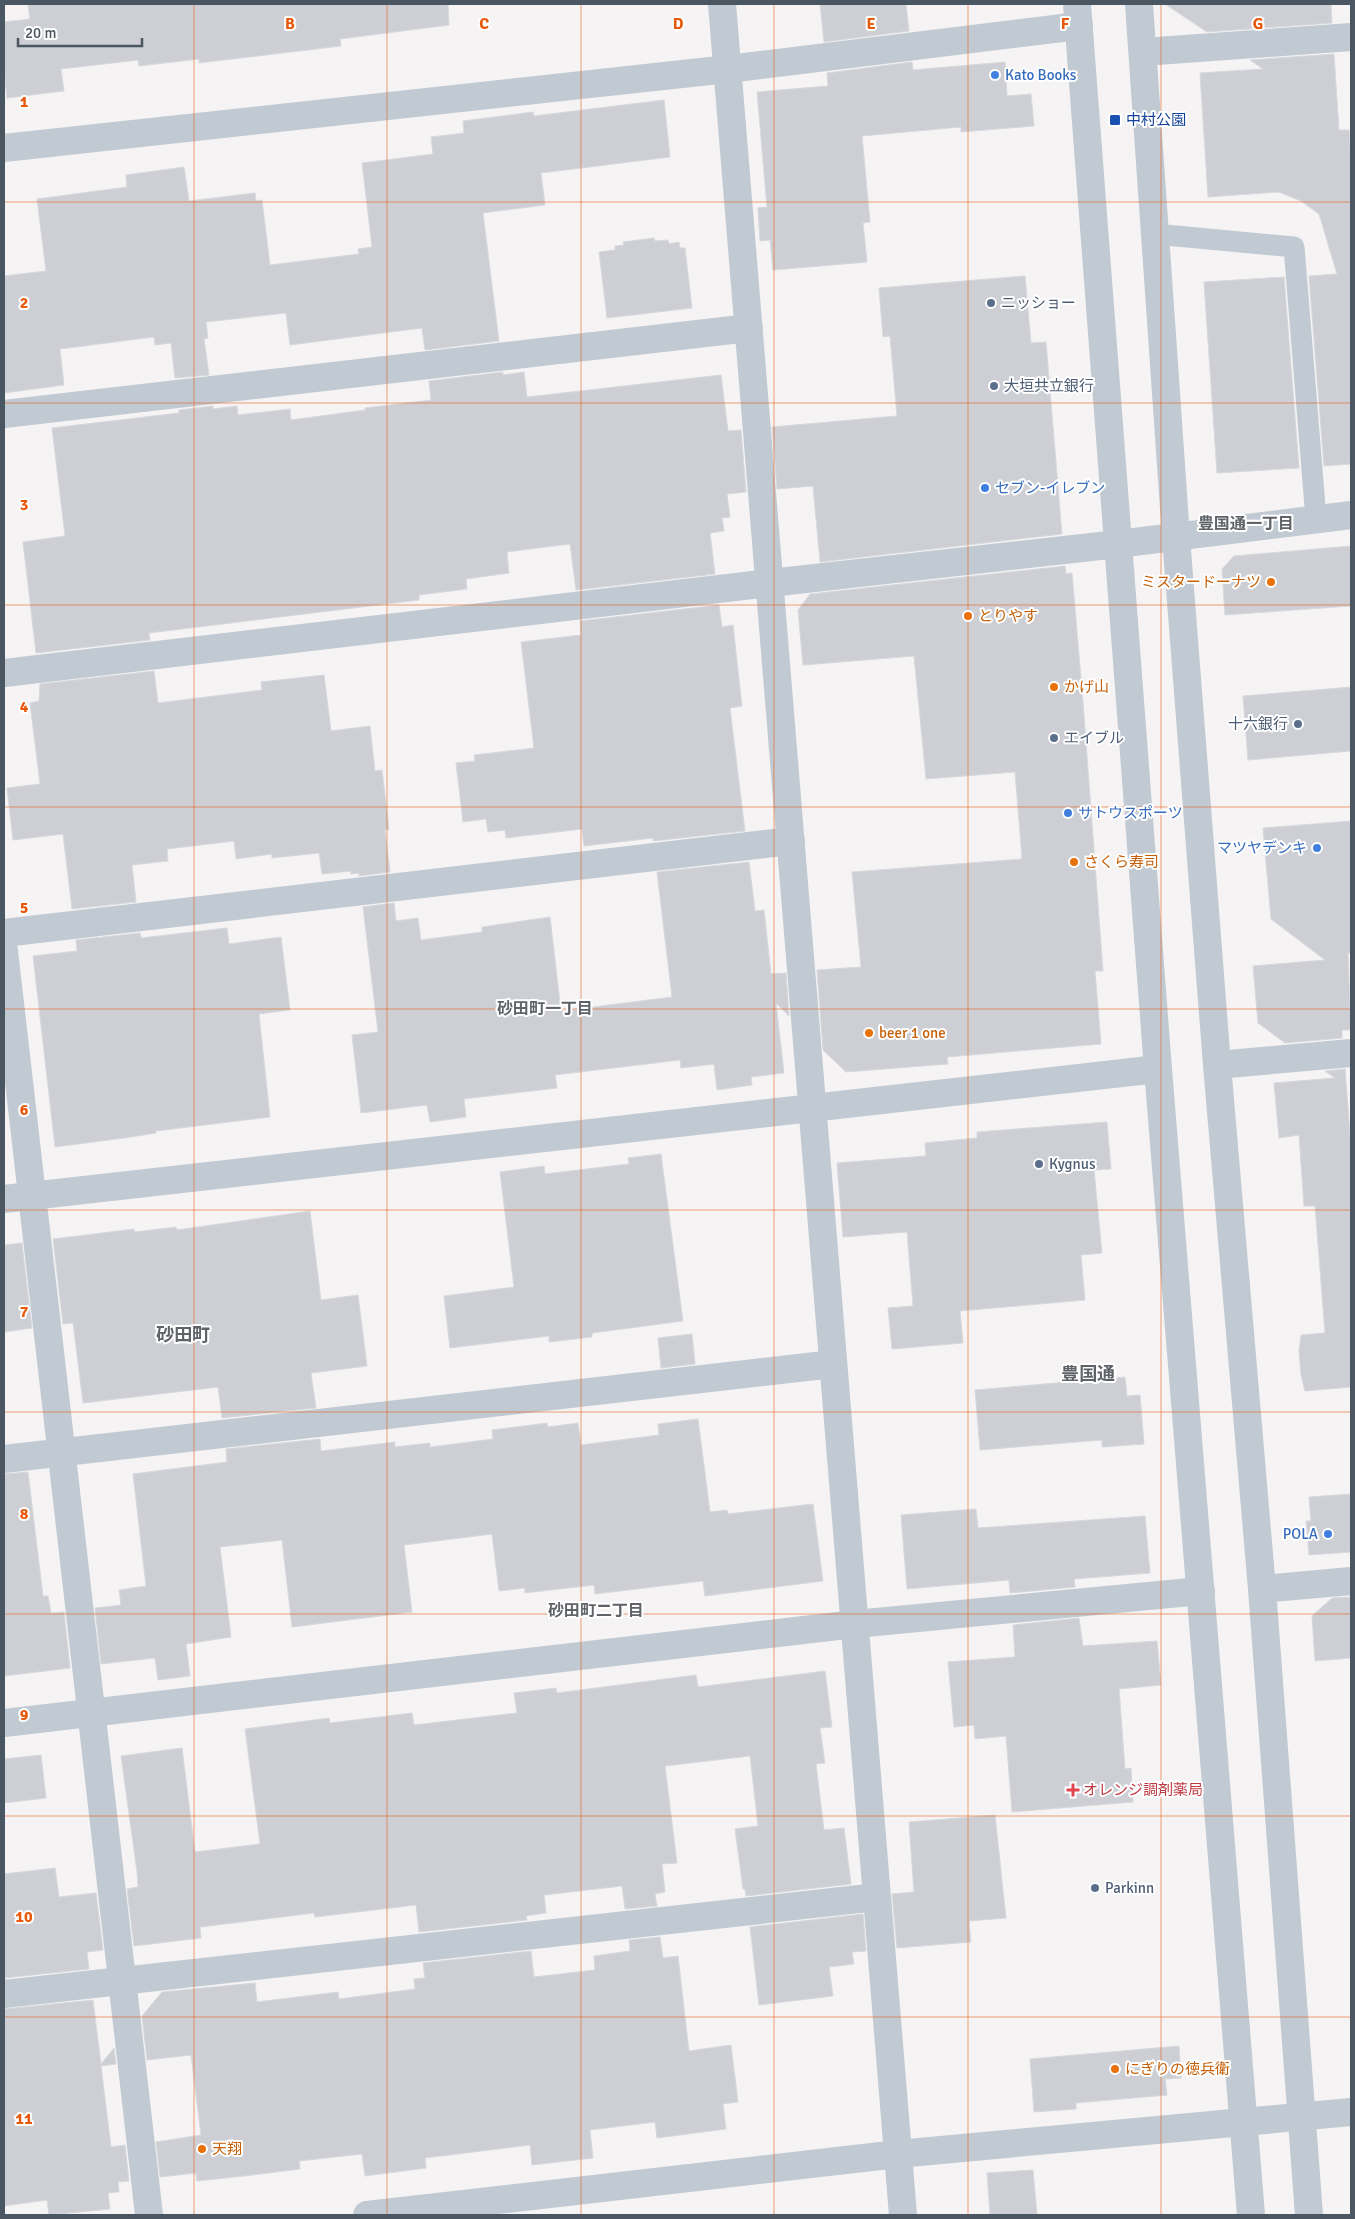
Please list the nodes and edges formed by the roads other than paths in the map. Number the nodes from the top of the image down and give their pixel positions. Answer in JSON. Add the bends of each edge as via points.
{"nodes":[{"id":1,"x":722,"y":4,"type":"edge"},
{"id":2,"x":1139,"y":4,"type":"edge"},
{"id":3,"x":1078,"y":15,"type":"edge"},
{"id":4,"x":1351,"y":37,"type":"edge"},
{"id":5,"x":1143,"y":52,"type":"junction"},
{"id":6,"x":728,"y":69,"type":"junction"},
{"id":7,"x":4,"y":148,"type":"edge"},
{"id":8,"x":1155,"y":234,"type":"junction"},
{"id":9,"x":749,"y":328,"type":"junction"},
{"id":10,"x":4,"y":414,"type":"edge"},
{"id":11,"x":1351,"y":515,"type":"edge"},
{"id":12,"x":1316,"y":519,"type":"junction"},
{"id":13,"x":1176,"y":537,"type":"junction"},
{"id":14,"x":1118,"y":544,"type":"junction"},
{"id":15,"x":770,"y":583,"type":"junction"},
{"id":16,"x":4,"y":673,"type":"edge"},
{"id":17,"x":791,"y":842,"type":"junction"},
{"id":18,"x":4,"y":933,"type":"edge"},
{"id":19,"x":4,"y":951,"type":"edge"},
{"id":20,"x":1351,"y":1053,"type":"edge"},
{"id":21,"x":1217,"y":1065,"type":"junction"},
{"id":22,"x":1158,"y":1069,"type":"junction"},
{"id":23,"x":813,"y":1108,"type":"junction"},
{"id":24,"x":32,"y":1196,"type":"junction"},
{"id":25,"x":4,"y":1199,"type":"edge"},
{"id":26,"x":834,"y":1364,"type":"junction"},
{"id":27,"x":62,"y":1453,"type":"junction"},
{"id":28,"x":4,"y":1460,"type":"edge"},
{"id":29,"x":1351,"y":1581,"type":"edge"},
{"id":30,"x":1262,"y":1589,"type":"junction"},
{"id":31,"x":1201,"y":1591,"type":"junction"},
{"id":32,"x":855,"y":1624,"type":"junction"},
{"id":33,"x":91,"y":1713,"type":"junction"},
{"id":34,"x":4,"y":1723,"type":"edge"},
{"id":35,"x":877,"y":1896,"type":"junction"},
{"id":36,"x":122,"y":1980,"type":"junction"},
{"id":37,"x":4,"y":1994,"type":"edge"},
{"id":38,"x":1351,"y":2112,"type":"edge"},
{"id":39,"x":1301,"y":2117,"type":"junction"},
{"id":40,"x":1243,"y":2122,"type":"junction"},
{"id":41,"x":898,"y":2154,"type":"junction"},
{"id":42,"x":149,"y":2215,"type":"edge"},
{"id":43,"x":367,"y":2215,"type":"edge"},
{"id":44,"x":903,"y":2215,"type":"edge"},
{"id":45,"x":1251,"y":2215,"type":"edge"},
{"id":46,"x":1309,"y":2215,"type":"edge"}],
"edges":[{"from":1,"to":6,"type":"street"},
{"from":2,"to":5,"type":"street"},
{"from":3,"to":6,"type":"street"},
{"from":3,"to":14,"type":"street"},
{"from":4,"to":5,"type":"street"},
{"from":5,"to":8,"type":"street"},
{"from":6,"to":7,"type":"street"},
{"from":6,"to":9,"type":"street"},
{"from":8,"to":12,"type":"lane","via":[[1294,247]]},
{"from":8,"to":13,"type":"street"},
{"from":9,"to":10,"type":"street"},
{"from":9,"to":15,"type":"street"},
{"from":11,"to":12,"type":"street"},
{"from":12,"to":13,"type":"street"},
{"from":13,"to":14,"type":"street"},
{"from":13,"to":21,"type":"street"},
{"from":14,"to":15,"type":"street"},
{"from":14,"to":22,"type":"street"},
{"from":15,"to":16,"type":"street"},
{"from":15,"to":17,"type":"street"},
{"from":17,"to":18,"type":"street"},
{"from":17,"to":23,"type":"street"},
{"from":19,"to":24,"type":"street"},
{"from":20,"to":21,"type":"street"},
{"from":21,"to":30,"type":"street"},
{"from":22,"to":23,"type":"street"},
{"from":22,"to":31,"type":"street"},
{"from":23,"to":24,"type":"street"},
{"from":23,"to":26,"type":"street"},
{"from":24,"to":25,"type":"street"},
{"from":24,"to":27,"type":"street"},
{"from":26,"to":27,"type":"street"},
{"from":26,"to":32,"type":"street"},
{"from":27,"to":28,"type":"street"},
{"from":27,"to":33,"type":"street"},
{"from":29,"to":30,"type":"street"},
{"from":30,"to":39,"type":"street"},
{"from":31,"to":32,"type":"street"},
{"from":31,"to":40,"type":"street"},
{"from":32,"to":33,"type":"street"},
{"from":32,"to":35,"type":"street"},
{"from":33,"to":34,"type":"street"},
{"from":33,"to":36,"type":"street"},
{"from":35,"to":36,"type":"street"},
{"from":35,"to":41,"type":"street"},
{"from":36,"to":37,"type":"street"},
{"from":36,"to":42,"type":"street"},
{"from":38,"to":39,"type":"street"},
{"from":39,"to":40,"type":"street"},
{"from":39,"to":46,"type":"street"},
{"from":40,"to":41,"type":"street"},
{"from":40,"to":45,"type":"street"},
{"from":41,"to":43,"type":"street"},
{"from":41,"to":44,"type":"street"}]}
